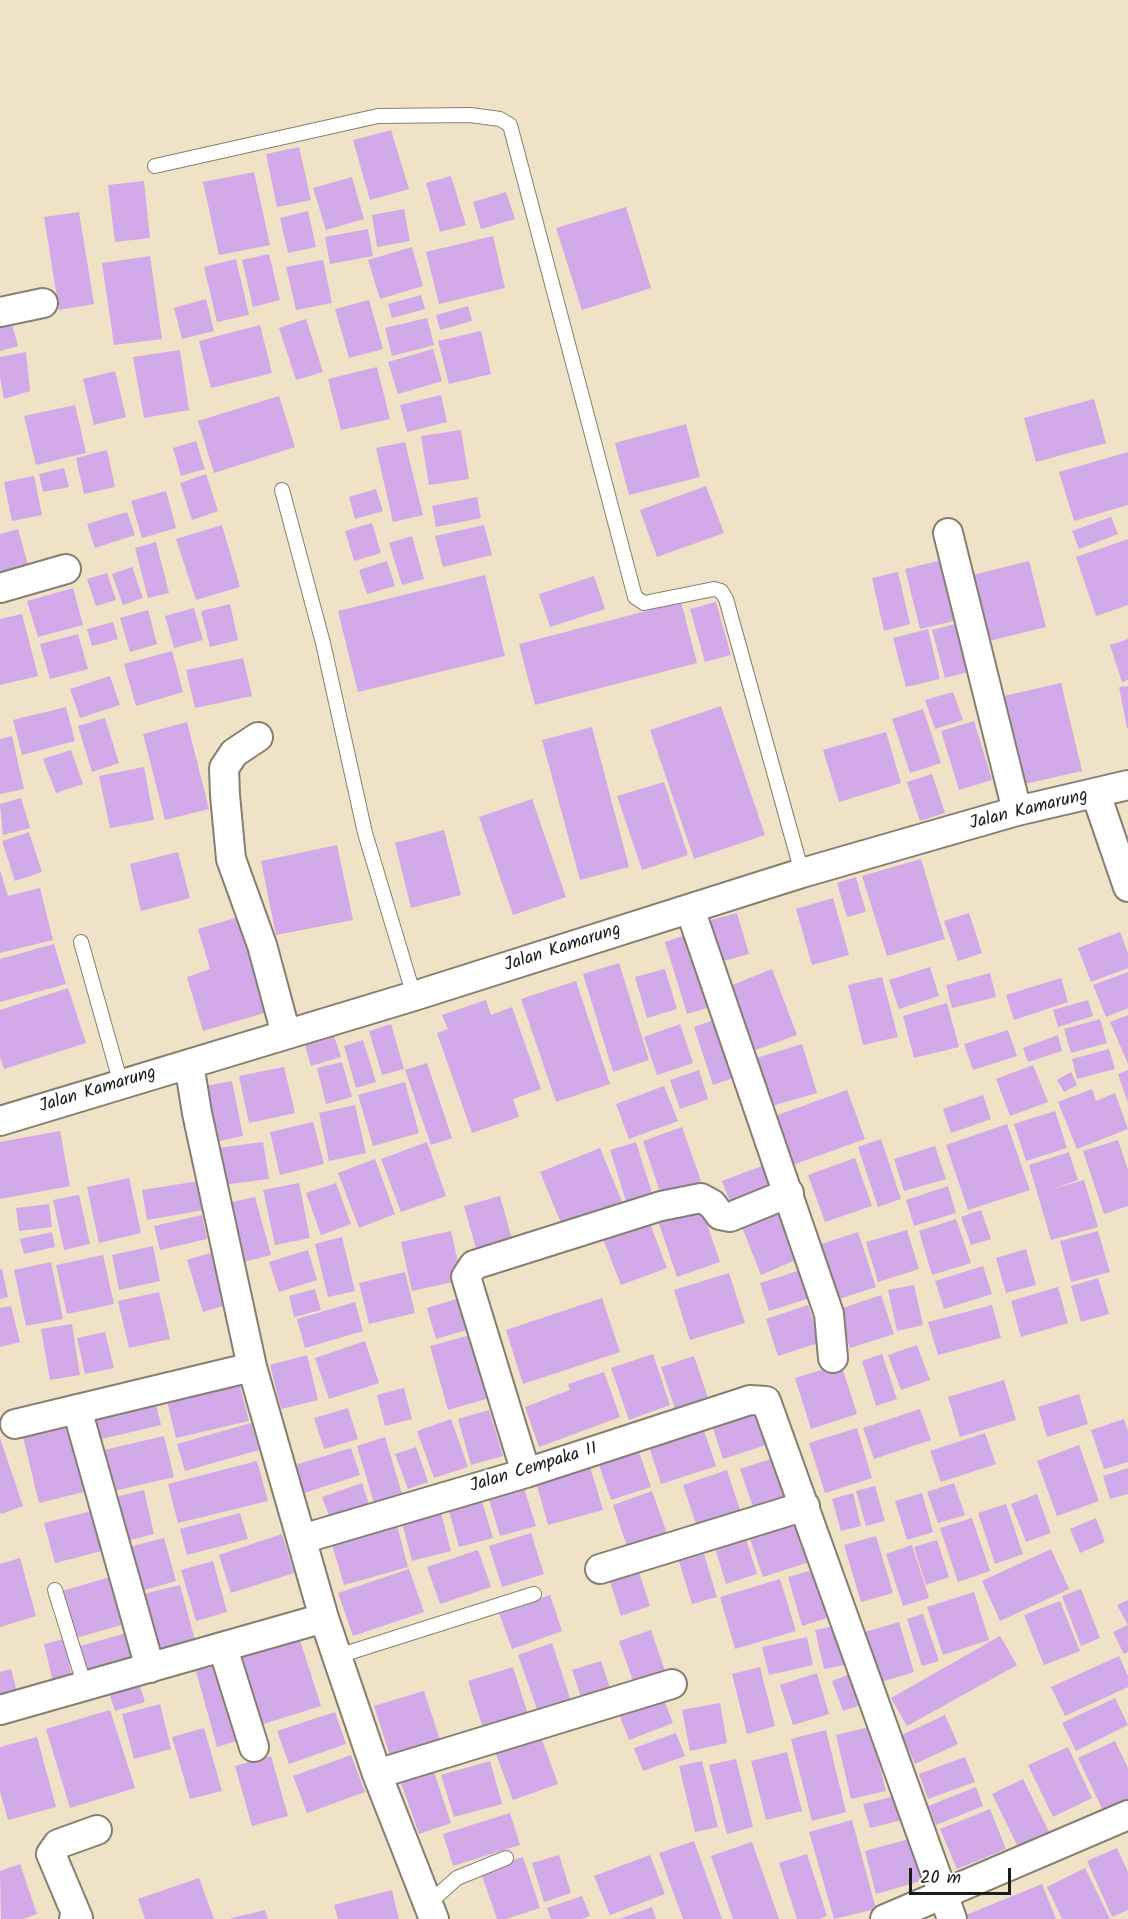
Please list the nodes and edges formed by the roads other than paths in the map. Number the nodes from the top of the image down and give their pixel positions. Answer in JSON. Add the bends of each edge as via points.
{"nodes":[{"id":1,"x":155,"y":166,"type":"dead end"},
{"id":2,"x":43,"y":303,"type":"dead end"},
{"id":3,"x":0,"y":312,"type":"edge"},
{"id":4,"x":282,"y":490,"type":"dead end"},
{"id":5,"x":948,"y":532,"type":"dead end"},
{"id":6,"x":66,"y":569,"type":"dead end"},
{"id":7,"x":0,"y":588,"type":"edge"},
{"id":8,"x":258,"y":737,"type":"dead end"},
{"id":9,"x":1128,"y":785,"type":"edge"},
{"id":10,"x":1096,"y":794,"type":"junction"},
{"id":11,"x":1017,"y":811,"type":"junction"},
{"id":12,"x":802,"y":873,"type":"junction"},
{"id":13,"x":1128,"y":887,"type":"edge"},
{"id":14,"x":690,"y":909,"type":"junction"},
{"id":15,"x":81,"y":942,"type":"dead end"},
{"id":16,"x":414,"y":996,"type":"junction"},
{"id":17,"x":286,"y":1034,"type":"junction"},
{"id":18,"x":189,"y":1064,"type":"junction"},
{"id":19,"x":122,"y":1084,"type":"junction"},
{"id":20,"x":0,"y":1121,"type":"edge"},
{"id":21,"x":789,"y":1192,"type":"junction"},
{"id":22,"x":834,"y":1358,"type":"dead end"},
{"id":23,"x":252,"y":1367,"type":"junction"},
{"id":24,"x":77,"y":1409,"type":"junction"},
{"id":25,"x":15,"y":1424,"type":"dead end"},
{"id":26,"x":526,"y":1473,"type":"junction"},
{"id":27,"x":805,"y":1506,"type":"junction"},
{"id":28,"x":302,"y":1539,"type":"junction"},
{"id":29,"x":600,"y":1569,"type":"dead end"},
{"id":30,"x":55,"y":1590,"type":"dead end"},
{"id":31,"x":534,"y":1594,"type":"dead end"},
{"id":32,"x":324,"y":1618,"type":"junction"},
{"id":33,"x":223,"y":1648,"type":"junction"},
{"id":34,"x":338,"y":1656,"type":"junction"},
{"id":35,"x":150,"y":1668,"type":"junction"},
{"id":36,"x":672,"y":1684,"type":"dead end"},
{"id":37,"x":85,"y":1687,"type":"junction"},
{"id":38,"x":0,"y":1710,"type":"edge"},
{"id":39,"x":254,"y":1747,"type":"dead end"},
{"id":40,"x":376,"y":1774,"type":"junction"},
{"id":41,"x":1128,"y":1815,"type":"edge"},
{"id":42,"x":97,"y":1830,"type":"dead end"},
{"id":43,"x":506,"y":1858,"type":"dead end"},
{"id":44,"x":947,"y":1908,"type":"edge"},
{"id":45,"x":431,"y":1912,"type":"edge"},
{"id":46,"x":77,"y":1918,"type":"edge"},
{"id":47,"x":885,"y":1919,"type":"edge"}],
"edges":[{"from":1,"to":12,"type":"lane","via":[[378,116],[470,115],[500,118],[510,125],[635,597],[644,603],[714,590],[721,591],[726,598]]},
{"from":2,"to":3,"type":"street"},
{"from":4,"to":16,"type":"lane","via":[[323,643],[365,833]]},
{"from":5,"to":11,"type":"street"},
{"from":6,"to":7,"type":"street"},
{"from":8,"to":17,"type":"street","via":[[234,753],[225,768],[231,859],[262,945]]},
{"from":9,"to":10,"type":"street","name":"Jalan Kamarung"},
{"from":10,"to":11,"type":"street","name":"Jalan Kamarung"},
{"from":10,"to":13,"type":"street"},
{"from":11,"to":12,"type":"street","name":"Jalan Kamarung"},
{"from":12,"to":14,"type":"street","name":"Jalan Kamarung"},
{"from":14,"to":16,"type":"street","name":"Jalan Kamarung"},
{"from":14,"to":21,"type":"street"},
{"from":15,"to":19,"type":"lane"},
{"from":16,"to":17,"type":"street","name":"Jalan Kamarung"},
{"from":17,"to":18,"type":"street","name":"Jalan Kamarung"},
{"from":18,"to":19,"type":"street","name":"Jalan Kamarung"},
{"from":18,"to":23,"type":"street"},
{"from":19,"to":20,"type":"street","name":"Jalan Kamarung"},
{"from":21,"to":22,"type":"street","via":[[829,1314]]},
{"from":21,"to":26,"type":"street","via":[[730,1216],[720,1215],[701,1198],[661,1206],[474,1265],[466,1277]]},
{"from":23,"to":24,"type":"street"},
{"from":23,"to":28,"type":"street"},
{"from":24,"to":25,"type":"street"},
{"from":24,"to":35,"type":"street"},
{"from":26,"to":27,"type":"street","name":"Jalan Cempaka II","via":[[750,1400],[766,1401]]},
{"from":26,"to":28,"type":"street","name":"Jalan Cempaka II"},
{"from":27,"to":29,"type":"street"},
{"from":27,"to":44,"type":"street"},
{"from":28,"to":32,"type":"street"},
{"from":30,"to":37,"type":"lane"},
{"from":31,"to":34,"type":"lane"},
{"from":32,"to":33,"type":"street"},
{"from":32,"to":34,"type":"street"},
{"from":33,"to":35,"type":"street"},
{"from":33,"to":39,"type":"street"},
{"from":34,"to":40,"type":"street"},
{"from":35,"to":37,"type":"street"},
{"from":36,"to":40,"type":"street"},
{"from":37,"to":38,"type":"street"},
{"from":40,"to":45,"type":"street"},
{"from":41,"to":44,"type":"street"},
{"from":42,"to":46,"type":"street","via":[[58,1844],[51,1854]]},
{"from":43,"to":45,"type":"lane","via":[[458,1878]]},
{"from":44,"to":47,"type":"street"}]}
